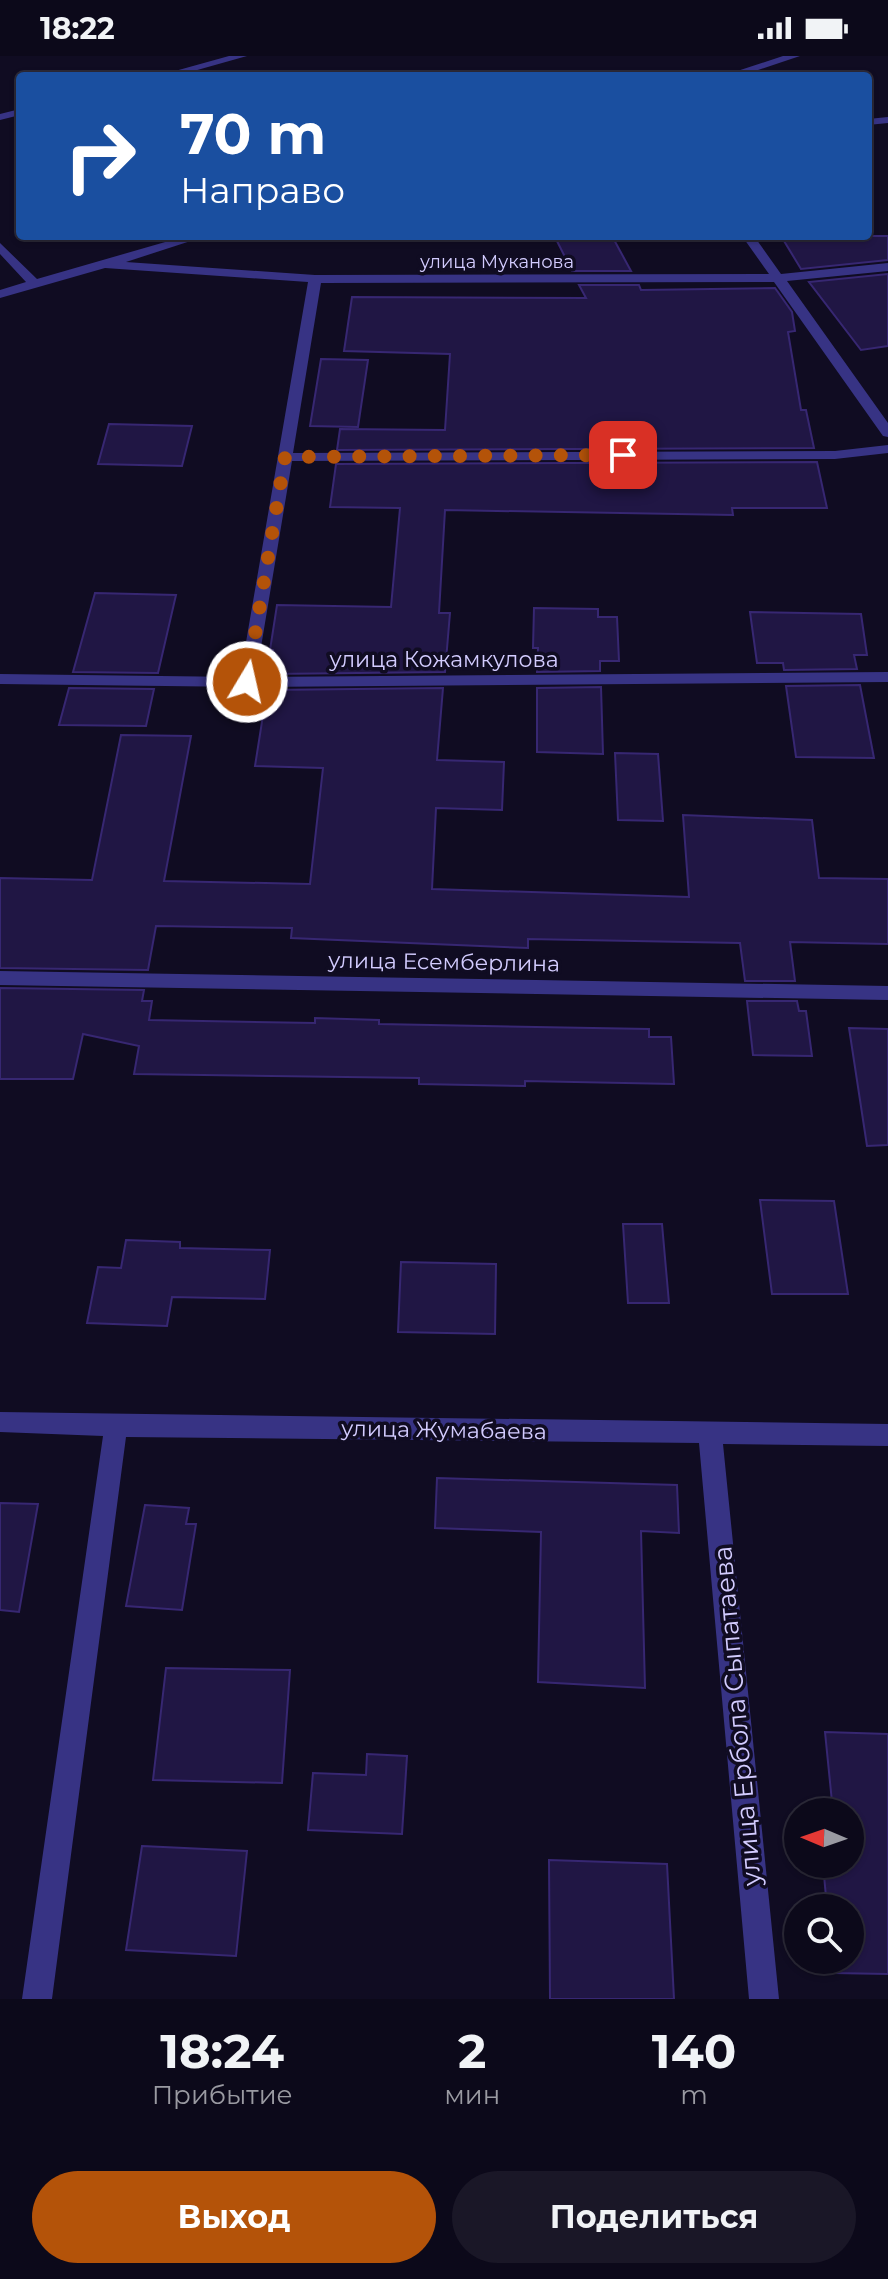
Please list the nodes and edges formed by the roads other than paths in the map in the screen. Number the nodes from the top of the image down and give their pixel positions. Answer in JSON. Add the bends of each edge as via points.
{"nodes":[{"id":1,"x":242,"y":56,"type":"edge"},
{"id":2,"x":795,"y":56,"type":"edge"},
{"id":3,"x":179,"y":72,"type":"edge"},
{"id":4,"x":741,"y":72,"type":"edge"},
{"id":5,"x":187,"y":240,"type":"edge"},
{"id":6,"x":751,"y":240,"type":"edge"},
{"id":7,"x":0,"y":247,"type":"edge"},
{"id":8,"x":106,"y":264,"type":"junction"},
{"id":9,"x":888,"y":267,"type":"edge"},
{"id":10,"x":778,"y":278,"type":"junction"},
{"id":11,"x":315,"y":279,"type":"junction"},
{"id":12,"x":34,"y":283,"type":"junction"},
{"id":13,"x":0,"y":294,"type":"edge"},
{"id":14,"x":888,"y":433,"type":"edge"},
{"id":15,"x":888,"y":449,"type":"edge"},
{"id":16,"x":285,"y":457,"type":"junction"},
{"id":17,"x":888,"y":677,"type":"edge"},
{"id":18,"x":0,"y":679,"type":"edge"},
{"id":19,"x":247,"y":682,"type":"junction"},
{"id":20,"x":0,"y":978,"type":"edge"},
{"id":21,"x":888,"y":993,"type":"edge"},
{"id":22,"x":0,"y":1422,"type":"edge"},
{"id":23,"x":116,"y":1426,"type":"junction"},
{"id":24,"x":710,"y":1433,"type":"junction"},
{"id":25,"x":888,"y":1435,"type":"edge"},
{"id":26,"x":37,"y":1999,"type":"edge"},
{"id":27,"x":764,"y":1999,"type":"edge"}],
"edges":[{"from":1,"to":3,"type":"street"},
{"from":2,"to":4,"type":"street"},
{"from":5,"to":8,"type":"street"},
{"from":6,"to":10,"type":"street"},
{"from":7,"to":12,"type":"street"},
{"from":8,"to":11,"type":"street","name":"улица Муканова"},
{"from":8,"to":12,"type":"street"},
{"from":9,"to":10,"type":"street","name":"улица Муканова"},
{"from":10,"to":11,"type":"street","name":"улица Муканова"},
{"from":10,"to":14,"type":"street"},
{"from":11,"to":16,"type":"street"},
{"from":12,"to":13,"type":"street"},
{"from":15,"to":16,"type":"street","via":[[835,455]]},
{"from":16,"to":19,"type":"street"},
{"from":17,"to":19,"type":"street","name":"улица Кожамкулова"},
{"from":18,"to":19,"type":"street","name":"улица Кожамкулова"},
{"from":20,"to":21,"type":"street","name":"улица Есемберлина"},
{"from":22,"to":23,"type":"street","name":"улица Жумабаева"},
{"from":23,"to":24,"type":"street","name":"улица Жумабаева"},
{"from":23,"to":26,"type":"street"},
{"from":24,"to":25,"type":"street","name":"улица Жумабаева"},
{"from":24,"to":27,"type":"street","name":"улица Ербола Сыпатаева"}]}
